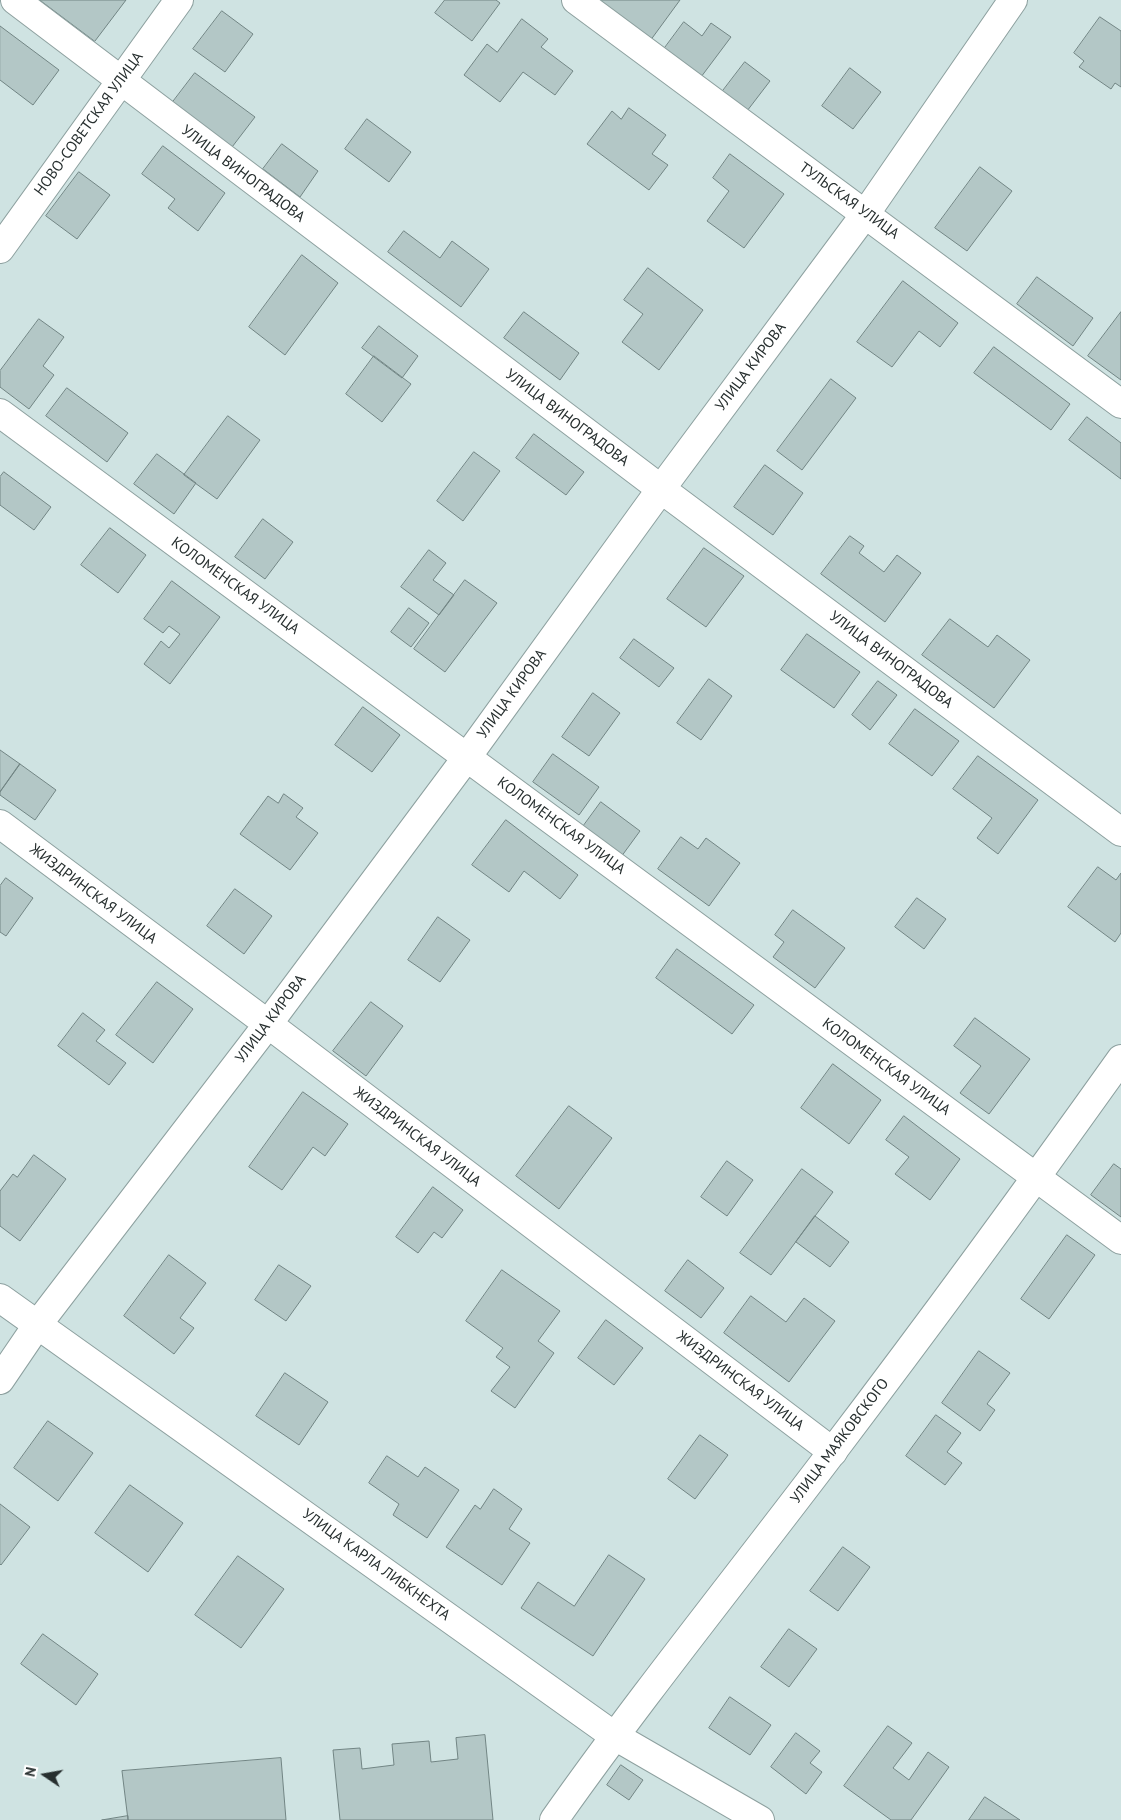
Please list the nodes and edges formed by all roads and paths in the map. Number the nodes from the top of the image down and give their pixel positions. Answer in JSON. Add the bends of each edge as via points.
{"nodes":[{"id":1,"x":15,"y":0,"type":"edge"},
{"id":2,"x":179,"y":0,"type":"edge"},
{"id":3,"x":576,"y":0,"type":"edge"},
{"id":4,"x":1013,"y":0,"type":"edge"},
{"id":5,"x":120,"y":81,"type":"junction"},
{"id":6,"x":866,"y":213,"type":"junction"},
{"id":7,"x":0,"y":249,"type":"edge"},
{"id":8,"x":1121,"y":404,"type":"edge"},
{"id":9,"x":0,"y":413,"type":"edge"},
{"id":10,"x":661,"y":488,"type":"junction"},
{"id":11,"x":467,"y":757,"type":"junction"},
{"id":12,"x":0,"y":824,"type":"edge"},
{"id":13,"x":1121,"y":832,"type":"edge"},
{"id":14,"x":268,"y":1024,"type":"junction"},
{"id":15,"x":1121,"y":1059,"type":"edge"},
{"id":16,"x":1036,"y":1178,"type":"junction"},
{"id":17,"x":1121,"y":1240,"type":"edge"},
{"id":18,"x":0,"y":1298,"type":"edge"},
{"id":19,"x":38,"y":1324,"type":"junction"},
{"id":20,"x":0,"y":1380,"type":"edge"},
{"id":21,"x":833,"y":1452,"type":"junction"},
{"id":22,"x":614,"y":1735,"type":"junction"},
{"id":23,"x":554,"y":1820,"type":"edge"},
{"id":24,"x":760,"y":1820,"type":"edge"}],
"edges":[{"from":1,"to":5,"type":"street","name":"УЛИЦА ВИНОГРАДОВА"},
{"from":2,"to":5,"type":"street","name":"НОВО-СОВЕТСКАЯ УЛИЦА"},
{"from":3,"to":6,"type":"street","name":"ТУЛЬСКАЯ УЛИЦА"},
{"from":4,"to":6,"type":"street","name":"УЛИЦА КИРОВА"},
{"from":5,"to":7,"type":"street","name":"НОВО-СОВЕТСКАЯ УЛИЦА"},
{"from":5,"to":10,"type":"street","name":"УЛИЦА ВИНОГРАДОВА"},
{"from":6,"to":8,"type":"street","name":"ТУЛЬСКАЯ УЛИЦА"},
{"from":6,"to":10,"type":"street","name":"УЛИЦА КИРОВА"},
{"from":9,"to":11,"type":"street","name":"КОЛОМЕНСКАЯ УЛИЦА"},
{"from":10,"to":11,"type":"street","name":"УЛИЦА КИРОВА"},
{"from":10,"to":13,"type":"street","name":"УЛИЦА ВИНОГРАДОВА"},
{"from":11,"to":14,"type":"street","name":"УЛИЦА КИРОВА"},
{"from":11,"to":16,"type":"street","name":"КОЛОМЕНСКАЯ УЛИЦА"},
{"from":12,"to":14,"type":"street","name":"ЖИЗДРИНСКАЯ УЛИЦА"},
{"from":14,"to":19,"type":"street","name":"УЛИЦА КИРОВА"},
{"from":14,"to":21,"type":"street","name":"ЖИЗДРИНСКАЯ УЛИЦА"},
{"from":15,"to":16,"type":"street","name":"УЛИЦА МАЯКОВСКОГО"},
{"from":16,"to":17,"type":"street","name":"КОЛОМЕНСКАЯ УЛИЦА"},
{"from":16,"to":21,"type":"street","name":"УЛИЦА МАЯКОВСКОГО"},
{"from":18,"to":19,"type":"street","name":"УЛИЦА КАРЛА ЛИБКНЕХТА"},
{"from":19,"to":20,"type":"street","name":"УЛИЦА КИРОВА"},
{"from":19,"to":22,"type":"street","name":"УЛИЦА КАРЛА ЛИБКНЕХТА"},
{"from":21,"to":22,"type":"street","name":"УЛИЦА МАЯКОВСКОГО"},
{"from":22,"to":23,"type":"street","name":"УЛИЦА МАЯКОВСКОГО"},
{"from":22,"to":24,"type":"street","name":"УЛИЦА КАРЛА ЛИБКНЕХТА"}]}
